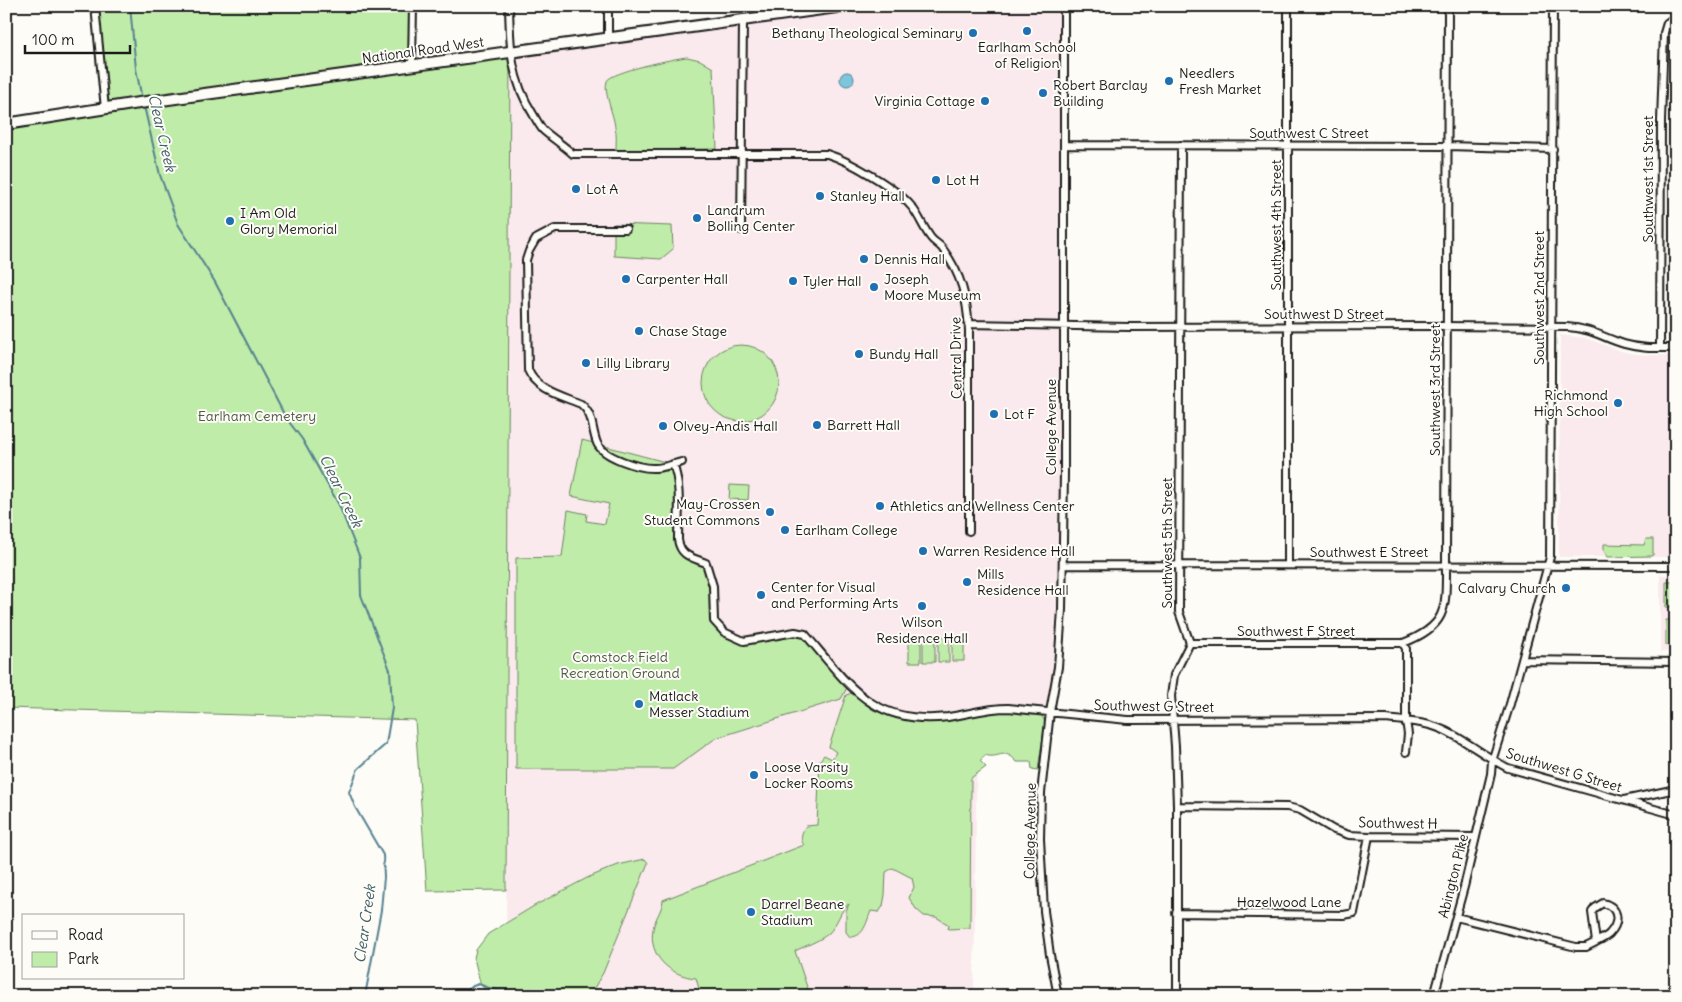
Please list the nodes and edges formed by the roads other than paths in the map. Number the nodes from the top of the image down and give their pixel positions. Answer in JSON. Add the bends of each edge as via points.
{"nodes":[{"id":1,"x":95,"y":6,"type":"edge"},
{"id":2,"x":412,"y":6,"type":"edge"},
{"id":3,"x":509,"y":6,"type":"edge"},
{"id":4,"x":608,"y":6,"type":"edge"},
{"id":5,"x":844,"y":6,"type":"edge"},
{"id":6,"x":1064,"y":6,"type":"edge"},
{"id":7,"x":1288,"y":6,"type":"edge"},
{"id":8,"x":1448,"y":6,"type":"edge"},
{"id":9,"x":1553,"y":6,"type":"edge"},
{"id":10,"x":783,"y":10,"type":"edge"},
{"id":11,"x":1676,"y":16,"type":"edge"},
{"id":12,"x":742,"y":21,"type":"junction"},
{"id":13,"x":608,"y":39,"type":"junction"},
{"id":14,"x":510,"y":51,"type":"junction"},
{"id":15,"x":412,"y":65,"type":"junction"},
{"id":16,"x":105,"y":109,"type":"junction"},
{"id":17,"x":6,"y":124,"type":"edge"},
{"id":18,"x":1181,"y":145,"type":"junction"},
{"id":19,"x":1064,"y":146,"type":"junction"},
{"id":20,"x":1288,"y":146,"type":"junction"},
{"id":21,"x":1448,"y":146,"type":"junction"},
{"id":22,"x":1553,"y":149,"type":"junction"},
{"id":23,"x":742,"y":155,"type":"junction"},
{"id":24,"x":626,"y":229,"type":"dead end"},
{"id":25,"x":741,"y":230,"type":"dead end"},
{"id":26,"x":968,"y":324,"type":"junction"},
{"id":27,"x":1064,"y":326,"type":"junction"},
{"id":28,"x":1288,"y":326,"type":"junction"},
{"id":29,"x":1447,"y":326,"type":"junction"},
{"id":30,"x":1180,"y":327,"type":"junction"},
{"id":31,"x":1552,"y":327,"type":"junction"},
{"id":32,"x":1660,"y":348,"type":"junction"},
{"id":33,"x":1676,"y":348,"type":"edge"},
{"id":34,"x":682,"y":462,"type":"dead end"},
{"id":35,"x":673,"y":464,"type":"junction"},
{"id":36,"x":969,"y":531,"type":"dead end"},
{"id":37,"x":1288,"y":564,"type":"junction"},
{"id":38,"x":1063,"y":565,"type":"junction"},
{"id":39,"x":1179,"y":565,"type":"junction"},
{"id":40,"x":1446,"y":565,"type":"junction"},
{"id":41,"x":1548,"y":565,"type":"junction"},
{"id":42,"x":1676,"y":566,"type":"edge"},
{"id":43,"x":1190,"y":643,"type":"junction"},
{"id":44,"x":1403,"y":643,"type":"junction"},
{"id":45,"x":1522,"y":660,"type":"junction"},
{"id":46,"x":1676,"y":662,"type":"edge"},
{"id":47,"x":1050,"y":712,"type":"junction"},
{"id":48,"x":1173,"y":720,"type":"junction"},
{"id":49,"x":1406,"y":721,"type":"junction"},
{"id":50,"x":1406,"y":752,"type":"dead end"},
{"id":51,"x":1492,"y":761,"type":"junction"},
{"id":52,"x":1676,"y":789,"type":"edge"},
{"id":53,"x":1622,"y":800,"type":"junction"},
{"id":54,"x":1177,"y":806,"type":"junction"},
{"id":55,"x":1676,"y":814,"type":"edge"},
{"id":56,"x":1369,"y":836,"type":"junction"},
{"id":57,"x":1475,"y":837,"type":"junction"},
{"id":58,"x":1176,"y":914,"type":"junction"},
{"id":59,"x":1456,"y":917,"type":"junction"},
{"id":60,"x":1596,"y":942,"type":"junction"},
{"id":61,"x":1058,"y":996,"type":"edge"},
{"id":62,"x":1177,"y":996,"type":"edge"},
{"id":63,"x":1434,"y":996,"type":"edge"}],
"edges":[{"from":1,"to":16,"type":"street"},
{"from":2,"to":15,"type":"street"},
{"from":3,"to":14,"type":"street","name":"Central Drive"},
{"from":4,"to":13,"type":"street"},
{"from":5,"to":10,"type":"main road","name":"National Road West"},
{"from":6,"to":19,"type":"street","name":"College Avenue"},
{"from":7,"to":20,"type":"street","name":"Southwest 4th Street"},
{"from":8,"to":21,"type":"street","name":"Southwest 3rd Street"},
{"from":9,"to":22,"type":"street","name":"Southwest 2nd Street"},
{"from":10,"to":12,"type":"main road","name":"National Road West"},
{"from":11,"to":32,"type":"street","name":"Southwest 1st Street","via":[[1667,23],[1664,43]]},
{"from":12,"to":13,"type":"main road","name":"National Road West"},
{"from":12,"to":23,"type":"street"},
{"from":13,"to":14,"type":"main road","name":"National Road West"},
{"from":14,"to":15,"type":"main road","name":"National Road West"},
{"from":14,"to":23,"type":"street","name":"Central Drive","via":[[526,103],[542,129],[573,154]]},
{"from":15,"to":16,"type":"main road","name":"National Road West"},
{"from":16,"to":17,"type":"main road","name":"National Road West"},
{"from":18,"to":19,"type":"street","name":"Southwest C Street"},
{"from":18,"to":20,"type":"street","name":"Southwest C Street"},
{"from":18,"to":30,"type":"street","name":"Southwest 5th Street"},
{"from":19,"to":27,"type":"street","name":"College Avenue"},
{"from":20,"to":21,"type":"street","name":"Southwest C Street"},
{"from":20,"to":28,"type":"street","name":"Southwest 4th Street"},
{"from":21,"to":22,"type":"street","name":"Southwest C Street"},
{"from":21,"to":29,"type":"street","name":"Southwest 3rd Street"},
{"from":22,"to":31,"type":"street","name":"Southwest 2nd Street"},
{"from":23,"to":25,"type":"street"},
{"from":23,"to":26,"type":"street","name":"Central Drive","via":[[828,154],[863,170],[905,198],[954,267],[967,302]]},
{"from":24,"to":35,"type":"street","via":[[555,229],[536,239],[526,260],[528,370],[537,385],[587,409],[598,445],[606,453],[633,465],[655,468]]},
{"from":26,"to":27,"type":"street","name":"Southwest D Street"},
{"from":26,"to":36,"type":"street","name":"Central Drive"},
{"from":27,"to":30,"type":"street","name":"Southwest D Street"},
{"from":27,"to":38,"type":"street","name":"College Avenue"},
{"from":28,"to":29,"type":"street","name":"Southwest D Street"},
{"from":28,"to":30,"type":"street","name":"Southwest D Street"},
{"from":28,"to":37,"type":"street","name":"Southwest 4th Street"},
{"from":29,"to":31,"type":"street","name":"Southwest D Street"},
{"from":29,"to":40,"type":"street","name":"Southwest 3rd Street"},
{"from":30,"to":39,"type":"street","name":"Southwest 5th Street"},
{"from":31,"to":32,"type":"street","name":"Southwest D Street","via":[[1582,329],[1622,344]]},
{"from":31,"to":41,"type":"street","name":"Southwest 2nd Street","via":[[1552,500]]},
{"from":32,"to":33,"type":"street","name":"Southwest D Street"},
{"from":34,"to":35,"type":"street"},
{"from":35,"to":47,"type":"street","name":"Southwest G Street","via":[[677,474],[679,547],[682,552],[706,563],[713,586],[714,621],[724,632],[744,641],[795,632],[805,634],[858,694],[874,706],[900,714],[948,716],[994,708]]},
{"from":37,"to":39,"type":"street","name":"Southwest E Street"},
{"from":37,"to":40,"type":"street","name":"Southwest E Street"},
{"from":38,"to":39,"type":"street","name":"Southwest E Street"},
{"from":38,"to":47,"type":"street","name":"College Avenue","via":[[1058,667]]},
{"from":39,"to":43,"type":"street","name":"Southwest 5th Street","via":[[1179,612]]},
{"from":40,"to":41,"type":"street","name":"Southwest E Street"},
{"from":40,"to":44,"type":"street","name":"Southwest 3rd Street","via":[[1445,605],[1440,618],[1429,631]]},
{"from":41,"to":42,"type":"street","name":"Southwest E Street"},
{"from":41,"to":45,"type":"street","name":"Southwest 2nd Street"},
{"from":43,"to":44,"type":"street","name":"Southwest F Street"},
{"from":43,"to":48,"type":"street","via":[[1172,681]]},
{"from":44,"to":49,"type":"street","via":[[1406,649]]},
{"from":45,"to":46,"type":"street"},
{"from":45,"to":51,"type":"street","name":"Southwest 2nd Street"},
{"from":47,"to":48,"type":"street","name":"Southwest G Street","via":[[1109,720]]},
{"from":47,"to":61,"type":"street","name":"College Avenue","via":[[1041,793],[1040,865]]},
{"from":48,"to":49,"type":"street","name":"Southwest G Street"},
{"from":48,"to":54,"type":"street"},
{"from":49,"to":50,"type":"street"},
{"from":49,"to":51,"type":"street","name":"Southwest G Street","via":[[1435,726]]},
{"from":51,"to":53,"type":"street","name":"Southwest G Street"},
{"from":51,"to":57,"type":"street","name":"Abington Pike"},
{"from":52,"to":53,"type":"street"},
{"from":53,"to":55,"type":"street","name":"Southwest G Street"},
{"from":54,"to":56,"type":"street","name":"Southwest H","via":[[1287,807],[1306,812],[1334,830]]},
{"from":54,"to":58,"type":"street"},
{"from":56,"to":57,"type":"street","name":"Southwest H"},
{"from":56,"to":58,"type":"street","name":"Hazelwood Lane","via":[[1354,913]]},
{"from":57,"to":59,"type":"street","name":"Abington Pike"},
{"from":58,"to":62,"type":"street"},
{"from":59,"to":60,"type":"street","via":[[1576,947],[1586,948]]},
{"from":59,"to":63,"type":"street","name":"Abington Pike"},
{"from":60,"to":60,"type":"street","via":[[1615,926],[1616,914],[1607,904],[1600,904],[1592,912]]}]}
